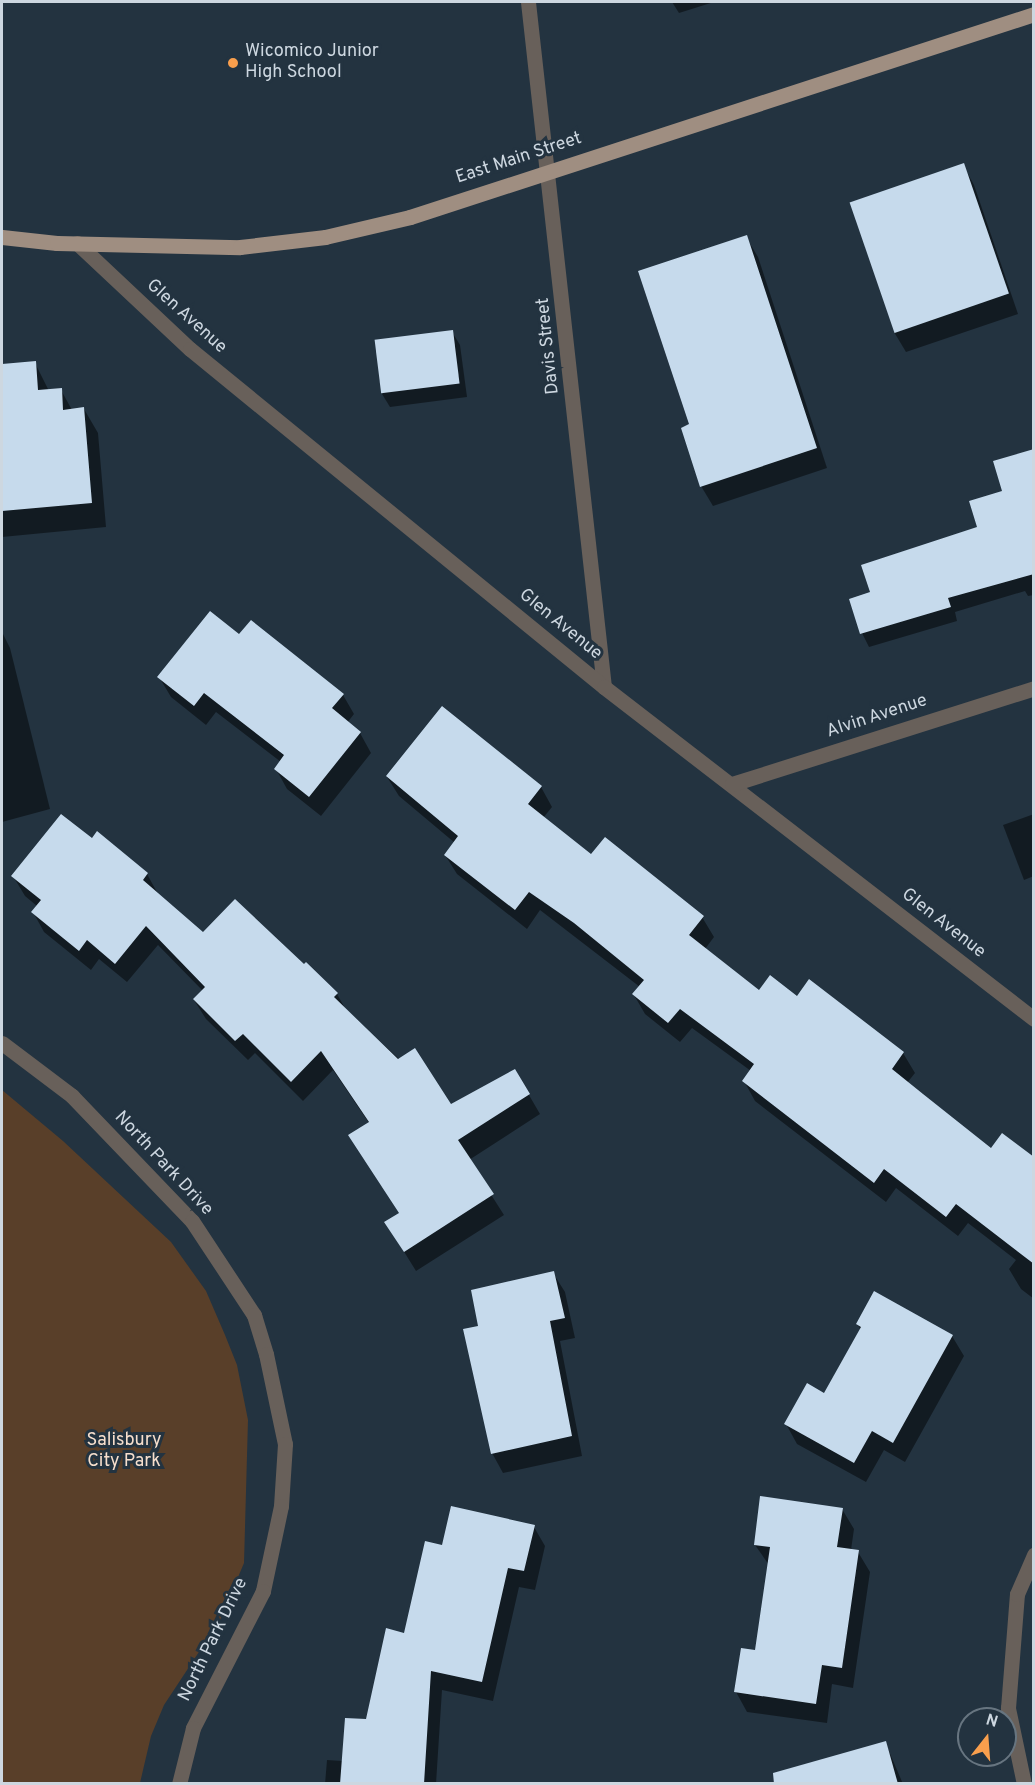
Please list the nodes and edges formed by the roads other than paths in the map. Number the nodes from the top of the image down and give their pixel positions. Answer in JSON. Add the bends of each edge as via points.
{"nodes":[{"id":1,"x":528,"y":2,"type":"edge"},
{"id":2,"x":1034,"y":14,"type":"edge"},
{"id":3,"x":550,"y":169,"type":"junction"},
{"id":4,"x":2,"y":237,"type":"edge"},
{"id":5,"x":77,"y":243,"type":"junction"},
{"id":6,"x":604,"y":687,"type":"junction"},
{"id":7,"x":1034,"y":688,"type":"edge"},
{"id":8,"x":732,"y":784,"type":"junction"},
{"id":9,"x":1034,"y":1019,"type":"edge"},
{"id":10,"x":2,"y":1043,"type":"edge"},
{"id":11,"x":1034,"y":1555,"type":"edge"},
{"id":12,"x":179,"y":1784,"type":"edge"},
{"id":13,"x":1024,"y":1784,"type":"edge"}],
"edges":[{"from":1,"to":3,"type":"street","name":"Davis Street"},
{"from":2,"to":3,"type":"main road","name":"East Main Street"},
{"from":3,"to":5,"type":"main road","name":"East Main Street","via":[[410,217],[325,237],[240,247]]},
{"from":3,"to":6,"type":"street","name":"Davis Street"},
{"from":4,"to":5,"type":"main road","name":"East Main Street"},
{"from":5,"to":6,"type":"street","name":"Glen Avenue","via":[[190,350]]},
{"from":6,"to":8,"type":"street","name":"Glen Avenue"},
{"from":7,"to":8,"type":"street","name":"Alvin Avenue"},
{"from":8,"to":9,"type":"street","name":"Glen Avenue"},
{"from":10,"to":12,"type":"street","name":"North Park Drive","via":[[72,1095],[192,1221],[254,1315],[266,1353],[285,1444],[279,1517],[263,1591],[193,1728]]},
{"from":11,"to":13,"type":"street","via":[[1017,1594],[1008,1708]]}]}
